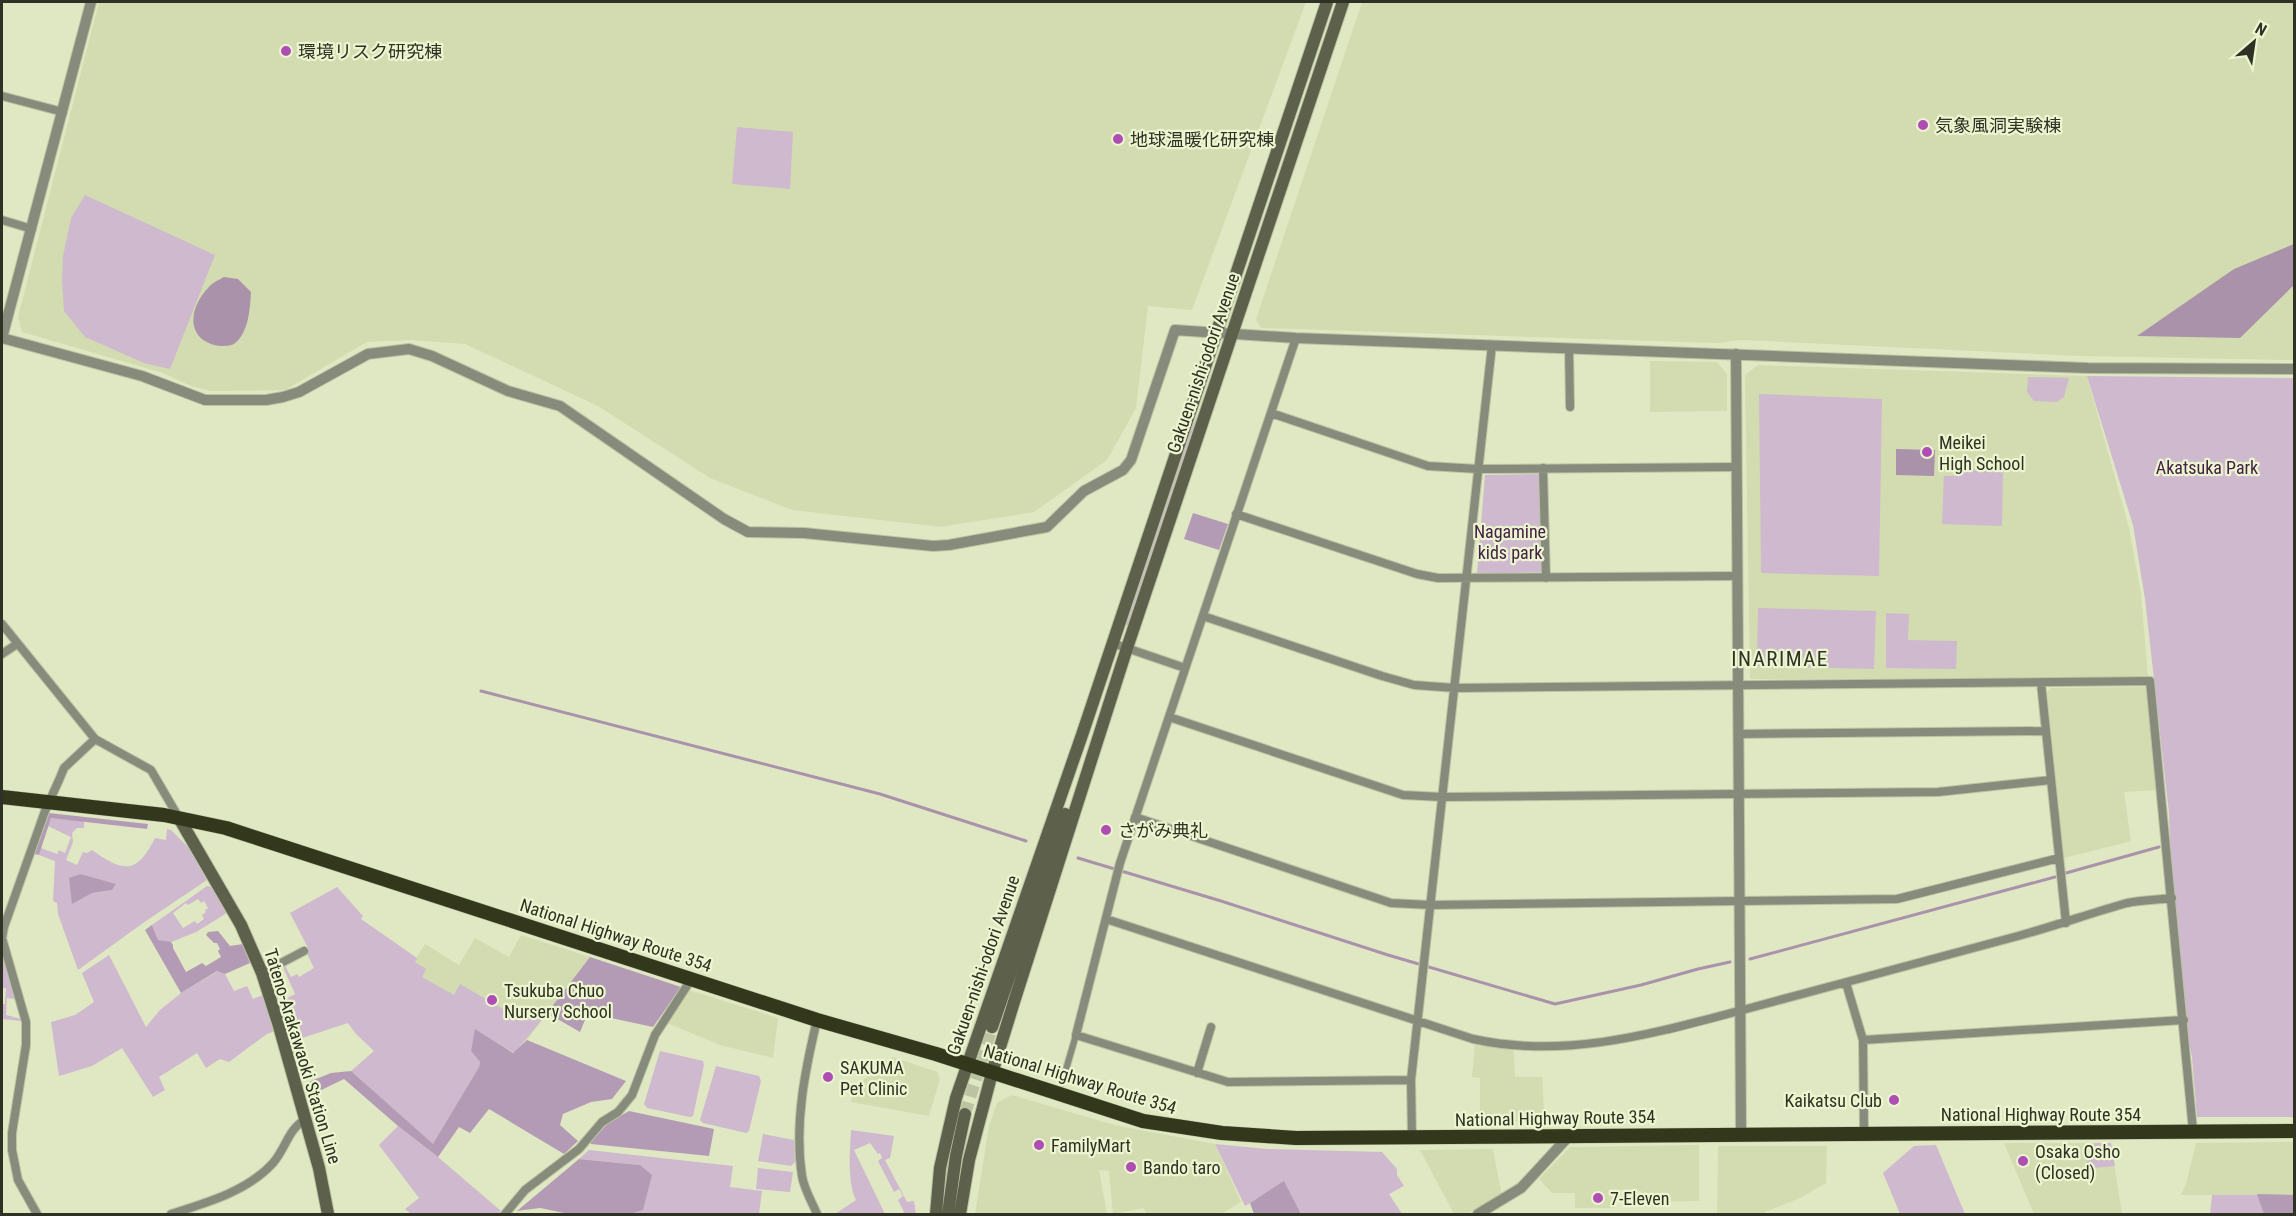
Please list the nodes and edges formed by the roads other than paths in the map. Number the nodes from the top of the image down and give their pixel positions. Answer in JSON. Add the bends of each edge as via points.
{"nodes":[{"id":1,"x":91,"y":2,"type":"edge"},
{"id":2,"x":1327,"y":2,"type":"edge"},
{"id":3,"x":1343,"y":2,"type":"edge"},
{"id":4,"x":2,"y":96,"type":"edge"},
{"id":5,"x":63,"y":112,"type":"junction"},
{"id":6,"x":2,"y":220,"type":"edge"},
{"id":7,"x":32,"y":229,"type":"junction"},
{"id":8,"x":1215,"y":334,"type":"junction"},
{"id":9,"x":1232,"y":335,"type":"junction"},
{"id":10,"x":2,"y":338,"type":"edge"},
{"id":11,"x":1296,"y":338,"type":"junction"},
{"id":12,"x":1492,"y":345,"type":"junction"},
{"id":13,"x":1569,"y":348,"type":"junction"},
{"id":14,"x":1736,"y":354,"type":"junction"},
{"id":15,"x":2295,"y":369,"type":"edge"},
{"id":16,"x":1570,"y":407,"type":"dead end"},
{"id":17,"x":1271,"y":413,"type":"junction"},
{"id":18,"x":1737,"y":467,"type":"junction"},
{"id":19,"x":1544,"y":468,"type":"junction"},
{"id":20,"x":1478,"y":469,"type":"junction"},
{"id":21,"x":1236,"y":514,"type":"junction"},
{"id":22,"x":1738,"y":576,"type":"junction"},
{"id":23,"x":1546,"y":578,"type":"junction"},
{"id":24,"x":1466,"y":579,"type":"junction"},
{"id":25,"x":1203,"y":616,"type":"junction"},
{"id":26,"x":2,"y":624,"type":"edge"},
{"id":27,"x":1112,"y":643,"type":"junction"},
{"id":28,"x":17,"y":644,"type":"junction"},
{"id":29,"x":1127,"y":648,"type":"junction"},
{"id":30,"x":2,"y":654,"type":"edge"},
{"id":31,"x":1185,"y":668,"type":"junction"},
{"id":32,"x":2041,"y":683,"type":"junction"},
{"id":33,"x":1738,"y":685,"type":"junction"},
{"id":34,"x":1455,"y":688,"type":"junction"},
{"id":35,"x":1169,"y":717,"type":"junction"},
{"id":36,"x":2046,"y":731,"type":"junction"},
{"id":37,"x":1083,"y":732,"type":"junction"},
{"id":38,"x":1739,"y":734,"type":"junction"},
{"id":39,"x":1098,"y":736,"type":"junction"},
{"id":40,"x":95,"y":739,"type":"junction"},
{"id":41,"x":2051,"y":780,"type":"junction"},
{"id":42,"x":1739,"y":794,"type":"junction"},
{"id":43,"x":2,"y":797,"type":"edge"},
{"id":44,"x":1442,"y":797,"type":"junction"},
{"id":45,"x":49,"y":803,"type":"junction"},
{"id":46,"x":1135,"y":817,"type":"junction"},
{"id":47,"x":179,"y":818,"type":"junction"},
{"id":48,"x":1050,"y":855,"type":"junction"},
{"id":49,"x":2059,"y":858,"type":"junction"},
{"id":50,"x":2172,"y":898,"type":"junction"},
{"id":51,"x":1740,"y":902,"type":"junction"},
{"id":52,"x":1431,"y":905,"type":"junction"},
{"id":53,"x":1106,"y":919,"type":"junction"},
{"id":54,"x":2066,"y":923,"type":"junction"},
{"id":55,"x":304,"y":951,"type":"dead end"},
{"id":56,"x":262,"y":973,"type":"junction"},
{"id":57,"x":692,"y":978,"type":"junction"},
{"id":58,"x":1846,"y":983,"type":"junction"},
{"id":59,"x":1741,"y":1010,"type":"junction"},
{"id":60,"x":817,"y":1020,"type":"junction"},
{"id":61,"x":1418,"y":1020,"type":"junction"},
{"id":62,"x":2184,"y":1020,"type":"junction"},
{"id":63,"x":992,"y":1027,"type":"tunnel mouth"},
{"id":64,"x":1211,"y":1027,"type":"dead end"},
{"id":65,"x":1076,"y":1035,"type":"junction"},
{"id":66,"x":1863,"y":1040,"type":"junction"},
{"id":67,"x":967,"y":1065,"type":"junction"},
{"id":68,"x":992,"y":1073,"type":"junction"},
{"id":69,"x":1197,"y":1073,"type":"junction"},
{"id":70,"x":1411,"y":1080,"type":"junction"},
{"id":71,"x":1062,"y":1083,"type":"dead end"},
{"id":72,"x":965,"y":1114,"type":"tunnel mouth"},
{"id":73,"x":306,"y":1119,"type":"junction"},
{"id":74,"x":2193,"y":1131,"type":"junction"},
{"id":75,"x":2295,"y":1131,"type":"edge"},
{"id":76,"x":1864,"y":1132,"type":"junction"},
{"id":77,"x":1742,"y":1134,"type":"junction"},
{"id":78,"x":1569,"y":1136,"type":"junction"},
{"id":79,"x":1412,"y":1138,"type":"junction"},
{"id":80,"x":37,"y":1215,"type":"edge"},
{"id":81,"x":171,"y":1215,"type":"edge"},
{"id":82,"x":328,"y":1215,"type":"edge"},
{"id":83,"x":505,"y":1215,"type":"edge"},
{"id":84,"x":817,"y":1215,"type":"edge"},
{"id":85,"x":936,"y":1215,"type":"edge"},
{"id":86,"x":948,"y":1215,"type":"edge"},
{"id":87,"x":960,"y":1215,"type":"edge"},
{"id":88,"x":1478,"y":1215,"type":"edge"}],
"edges":[{"from":1,"to":5,"type":"street"},
{"from":2,"to":8,"type":"main road","name":"Gakuen-nishi-odori Avenue"},
{"from":3,"to":9,"type":"main road","name":"Gakuen-nishi-odori Avenue"},
{"from":4,"to":5,"type":"street"},
{"from":5,"to":7,"type":"street"},
{"from":6,"to":7,"type":"street"},
{"from":7,"to":10,"type":"street"},
{"from":8,"to":9,"type":"street"},
{"from":8,"to":10,"type":"street","via":[[1175,330],[1131,460],[1123,470],[1084,491],[1047,527],[933,546],[804,533],[748,532],[560,406],[508,391],[409,349],[368,354],[284,397],[205,400],[142,375]]},
{"from":8,"to":27,"type":"main road","name":"Gakuen-nishi-odori Avenue"},
{"from":9,"to":11,"type":"street"},
{"from":9,"to":29,"type":"main road","name":"Gakuen-nishi-odori Avenue"},
{"from":11,"to":12,"type":"street"},
{"from":11,"to":17,"type":"street"},
{"from":12,"to":13,"type":"street"},
{"from":12,"to":20,"type":"street"},
{"from":13,"to":14,"type":"street"},
{"from":13,"to":16,"type":"street"},
{"from":14,"to":15,"type":"street","via":[[2088,368]]},
{"from":14,"to":18,"type":"street"},
{"from":17,"to":20,"type":"street","via":[[1428,465]]},
{"from":17,"to":21,"type":"street"},
{"from":18,"to":19,"type":"street"},
{"from":18,"to":22,"type":"street"},
{"from":19,"to":20,"type":"street"},
{"from":19,"to":23,"type":"street"},
{"from":20,"to":24,"type":"street"},
{"from":21,"to":24,"type":"street","via":[[1417,574]]},
{"from":21,"to":25,"type":"street"},
{"from":22,"to":23,"type":"street"},
{"from":22,"to":33,"type":"street"},
{"from":23,"to":24,"type":"street"},
{"from":24,"to":34,"type":"street"},
{"from":25,"to":31,"type":"street"},
{"from":25,"to":34,"type":"street","via":[[1382,676],[1414,685]]},
{"from":26,"to":28,"type":"street"},
{"from":27,"to":29,"type":"street"},
{"from":27,"to":37,"type":"main road","name":"Gakuen-nishi-odori Avenue"},
{"from":28,"to":30,"type":"street"},
{"from":28,"to":40,"type":"street"},
{"from":29,"to":31,"type":"street"},
{"from":29,"to":39,"type":"main road","name":"Gakuen-nishi-odori Avenue"},
{"from":31,"to":35,"type":"street"},
{"from":32,"to":33,"type":"street"},
{"from":32,"to":36,"type":"street"},
{"from":32,"to":50,"type":"street","via":[[2150,681]]},
{"from":33,"to":34,"type":"street"},
{"from":33,"to":38,"type":"street"},
{"from":34,"to":44,"type":"street"},
{"from":35,"to":44,"type":"street","via":[[1403,795]]},
{"from":35,"to":46,"type":"street"},
{"from":36,"to":38,"type":"street"},
{"from":36,"to":41,"type":"street"},
{"from":37,"to":48,"type":"main road","name":"Gakuen-nishi-odori Avenue"},
{"from":37,"to":67,"type":"main road","name":"Gakuen-nishi-odori Avenue"},
{"from":38,"to":42,"type":"street"},
{"from":39,"to":48,"type":"main road","name":"Gakuen-nishi-odori Avenue"},
{"from":39,"to":68,"type":"main road","name":"Gakuen-nishi-odori Avenue"},
{"from":40,"to":45,"type":"street","via":[[64,768]]},
{"from":40,"to":47,"type":"street","via":[[151,770]]},
{"from":41,"to":42,"type":"street","via":[[1938,792]]},
{"from":41,"to":49,"type":"street"},
{"from":42,"to":44,"type":"street"},
{"from":42,"to":51,"type":"street"},
{"from":43,"to":45,"type":"highway","name":"National Highway Route 354"},
{"from":44,"to":52,"type":"street"},
{"from":45,"to":47,"type":"highway","name":"National Highway Route 354"},
{"from":45,"to":80,"type":"street","via":[[2,938],[26,1022],[12,1150],[18,1180]]},
{"from":46,"to":52,"type":"street","via":[[1391,903]]},
{"from":46,"to":53,"type":"street"},
{"from":47,"to":56,"type":"main road","name":"Tateno-Arakawaoki Station Line","via":[[244,932]]},
{"from":47,"to":57,"type":"highway","name":"National Highway Route 354","via":[[243,834]]},
{"from":48,"to":63,"type":"main road","name":"Gakuen-nishi-odori Avenue"},
{"from":49,"to":51,"type":"street","via":[[1897,899]]},
{"from":49,"to":54,"type":"street"},
{"from":50,"to":54,"type":"street","via":[[2129,903]]},
{"from":50,"to":62,"type":"street"},
{"from":51,"to":52,"type":"street"},
{"from":51,"to":59,"type":"street"},
{"from":52,"to":61,"type":"street"},
{"from":53,"to":61,"type":"street"},
{"from":53,"to":65,"type":"street"},
{"from":54,"to":58,"type":"street"},
{"from":55,"to":56,"type":"street"},
{"from":56,"to":73,"type":"main road","name":"Tateno-Arakawaoki Station Line"},
{"from":57,"to":60,"type":"highway","name":"National Highway Route 354"},
{"from":57,"to":83,"type":"street","via":[[655,1035],[633,1095],[579,1149],[525,1190]]},
{"from":58,"to":59,"type":"street"},
{"from":58,"to":66,"type":"street"},
{"from":59,"to":61,"type":"street","via":[[1637,1038],[1592,1045],[1492,1044]]},
{"from":59,"to":77,"type":"street"},
{"from":60,"to":67,"type":"highway","name":"National Highway Route 354"},
{"from":60,"to":84,"type":"street","via":[[801,1101],[799,1133],[802,1178]]},
{"from":61,"to":70,"type":"street"},
{"from":62,"to":66,"type":"street"},
{"from":62,"to":74,"type":"street"},
{"from":64,"to":69,"type":"street"},
{"from":65,"to":69,"type":"street"},
{"from":65,"to":71,"type":"street"},
{"from":66,"to":76,"type":"street"},
{"from":67,"to":68,"type":"highway","name":"National Highway Route 354"},
{"from":67,"to":85,"type":"main road","name":"Gakuen-nishi-odori Avenue","via":[[943,1151]]},
{"from":68,"to":79,"type":"highway","name":"National Highway Route 354","via":[[1169,1126],[1252,1136]]},
{"from":68,"to":87,"type":"main road","name":"Gakuen-nishi-odori Avenue","via":[[969,1160]]},
{"from":69,"to":70,"type":"street","via":[[1228,1082]]},
{"from":70,"to":79,"type":"street"},
{"from":72,"to":86,"type":"main road"},
{"from":73,"to":81,"type":"street","via":[[297,1124],[275,1161],[263,1172],[226,1194]]},
{"from":73,"to":82,"type":"main road","name":"Tateno-Arakawaoki Station Line"},
{"from":74,"to":75,"type":"highway","name":"National Highway Route 354"},
{"from":74,"to":76,"type":"highway","name":"National Highway Route 354"},
{"from":76,"to":77,"type":"highway","name":"National Highway Route 354"},
{"from":77,"to":78,"type":"highway","name":"National Highway Route 354"},
{"from":78,"to":79,"type":"highway","name":"National Highway Route 354"},
{"from":78,"to":88,"type":"street","via":[[1521,1188]]}]}
